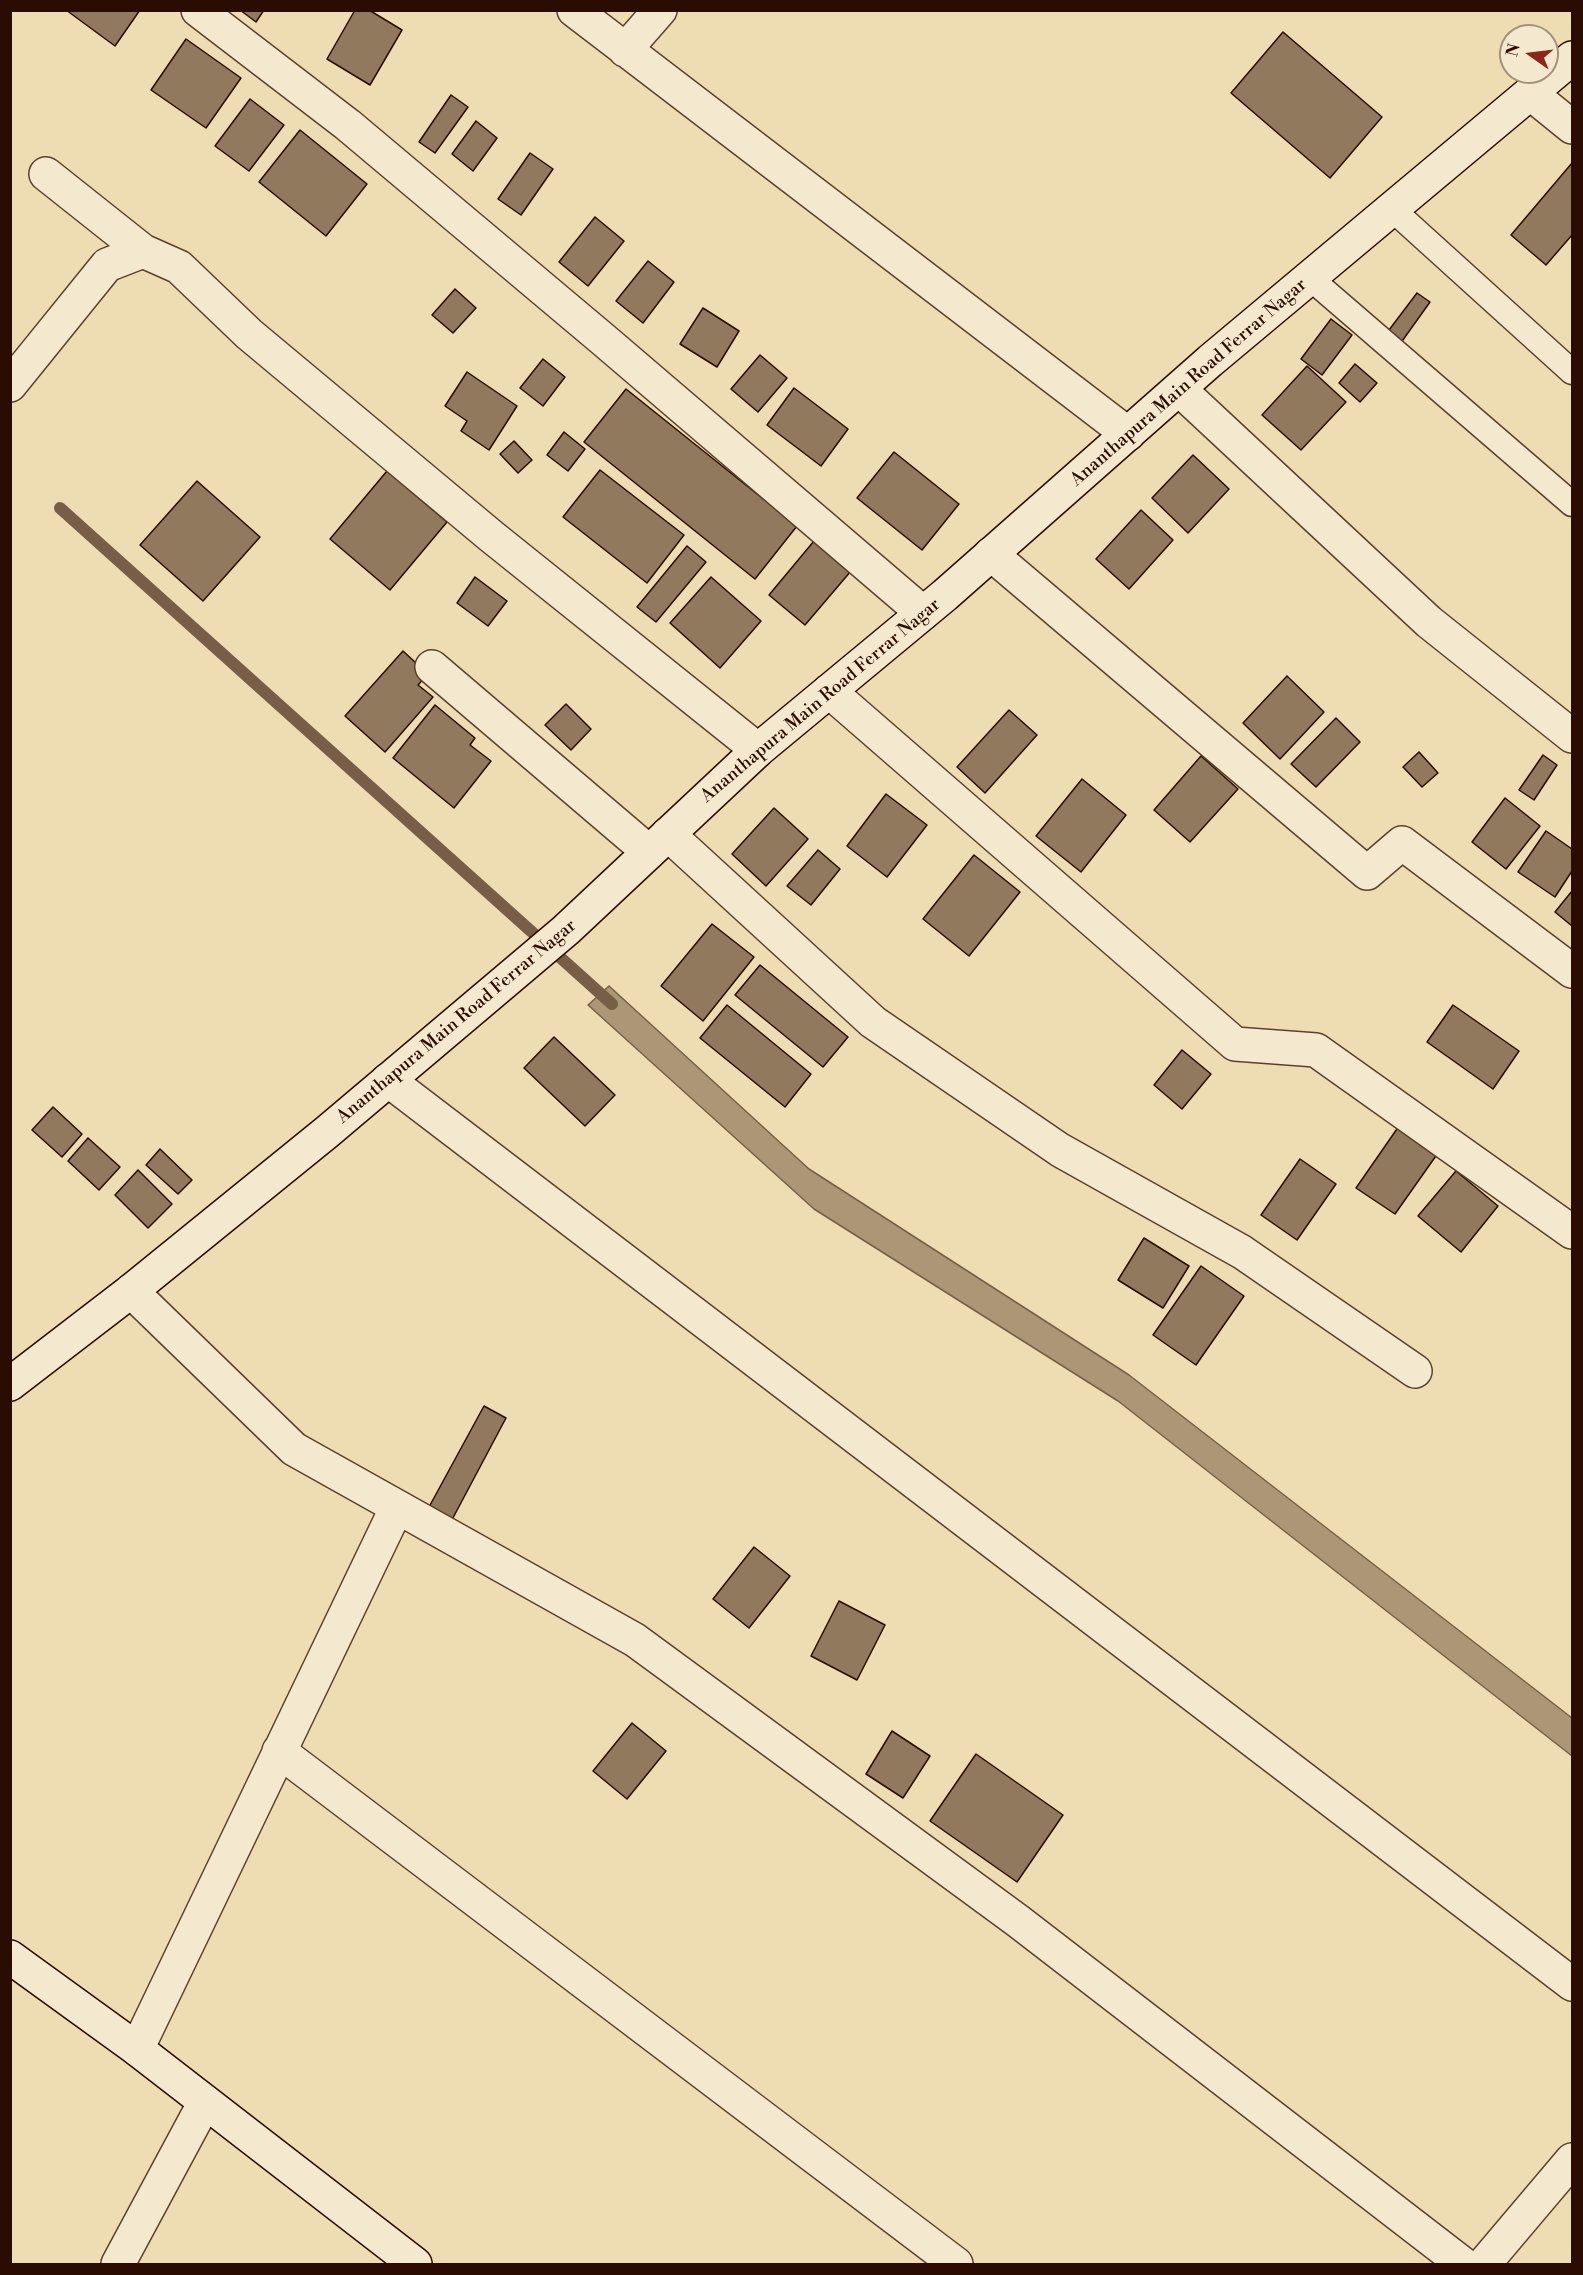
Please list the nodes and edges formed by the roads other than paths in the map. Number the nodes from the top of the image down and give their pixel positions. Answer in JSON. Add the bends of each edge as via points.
{"nodes":[{"id":1,"x":198,"y":10,"type":"edge"},
{"id":2,"x":574,"y":10,"type":"edge"},
{"id":3,"x":660,"y":10,"type":"edge"},
{"id":4,"x":625,"y":50,"type":"junction"},
{"id":5,"x":1572,"y":58,"type":"edge"},
{"id":6,"x":1530,"y":93,"type":"junction"},
{"id":7,"x":1572,"y":127,"type":"edge"},
{"id":8,"x":46,"y":174,"type":"dead end"},
{"id":9,"x":1392,"y":209,"type":"junction"},
{"id":10,"x":143,"y":251,"type":"junction"},
{"id":11,"x":1310,"y":278,"type":"junction"},
{"id":12,"x":1572,"y":372,"type":"edge"},
{"id":13,"x":10,"y":385,"type":"edge"},
{"id":14,"x":1179,"y":389,"type":"junction"},
{"id":15,"x":1128,"y":434,"type":"junction"},
{"id":16,"x":1572,"y":504,"type":"edge"},
{"id":17,"x":990,"y":554,"type":"junction"},
{"id":18,"x":923,"y":613,"type":"junction"},
{"id":19,"x":432,"y":667,"type":"dead end"},
{"id":20,"x":829,"y":691,"type":"junction"},
{"id":21,"x":1572,"y":736,"type":"edge"},
{"id":22,"x":758,"y":750,"type":"junction"},
{"id":23,"x":659,"y":843,"type":"junction"},
{"id":24,"x":1572,"y":971,"type":"edge"},
{"id":25,"x":388,"y":1080,"type":"junction"},
{"id":26,"x":1572,"y":1232,"type":"edge"},
{"id":27,"x":131,"y":1291,"type":"junction"},
{"id":28,"x":1415,"y":1371,"type":"dead end"},
{"id":29,"x":10,"y":1384,"type":"edge"},
{"id":30,"x":397,"y":1507,"type":"junction"},
{"id":31,"x":279,"y":1751,"type":"junction"},
{"id":32,"x":10,"y":1957,"type":"edge"},
{"id":33,"x":1572,"y":1984,"type":"edge"},
{"id":34,"x":137,"y":2049,"type":"junction"},
{"id":35,"x":205,"y":2102,"type":"junction"},
{"id":36,"x":1572,"y":2160,"type":"edge"},
{"id":37,"x":118,"y":2265,"type":"edge"},
{"id":38,"x":415,"y":2265,"type":"edge"},
{"id":39,"x":956,"y":2265,"type":"edge"},
{"id":40,"x":1463,"y":2265,"type":"edge"},
{"id":41,"x":1484,"y":2265,"type":"edge"}],
"edges":[{"from":1,"to":18,"type":"street","via":[[348,125]]},
{"from":2,"to":4,"type":"street"},
{"from":3,"to":4,"type":"street"},
{"from":4,"to":15,"type":"street"},
{"from":5,"to":6,"type":"street","name":"Ananthapura Main Road Ferrar Nagar"},
{"from":6,"to":7,"type":"street"},
{"from":6,"to":9,"type":"street","name":"Ananthapura Main Road Ferrar Nagar"},
{"from":8,"to":10,"type":"street"},
{"from":9,"to":11,"type":"street","name":"Ananthapura Main Road Ferrar Nagar"},
{"from":9,"to":12,"type":"lane"},
{"from":10,"to":13,"type":"street","via":[[107,265]]},
{"from":10,"to":22,"type":"street","via":[[179,267],[249,334],[446,499]]},
{"from":11,"to":14,"type":"street","name":"Ananthapura Main Road Ferrar Nagar"},
{"from":11,"to":16,"type":"lane"},
{"from":14,"to":15,"type":"street","name":"Ananthapura Main Road Ferrar Nagar"},
{"from":14,"to":21,"type":"street","via":[[1429,622]]},
{"from":15,"to":17,"type":"street","name":"Ananthapura Main Road Ferrar Nagar"},
{"from":17,"to":18,"type":"street","name":"Ananthapura Main Road Ferrar Nagar"},
{"from":17,"to":24,"type":"street","via":[[1367,873],[1402,843]]},
{"from":18,"to":20,"type":"street","name":"Ananthapura Main Road Ferrar Nagar"},
{"from":19,"to":23,"type":"street"},
{"from":20,"to":22,"type":"street","name":"Ananthapura Main Road Ferrar Nagar"},
{"from":20,"to":26,"type":"street","via":[[1235,1044],[1316,1050]]},
{"from":22,"to":23,"type":"street","name":"Ananthapura Main Road Ferrar Nagar"},
{"from":23,"to":25,"type":"street","name":"Ananthapura Main Road Ferrar Nagar","via":[[566,930]]},
{"from":23,"to":28,"type":"street","via":[[873,1022],[1060,1150],[1242,1252]]},
{"from":25,"to":27,"type":"street","name":"Ananthapura Main Road Ferrar Nagar"},
{"from":25,"to":33,"type":"street"},
{"from":27,"to":29,"type":"street","name":"Ananthapura Main Road Ferrar Nagar"},
{"from":27,"to":30,"type":"street","via":[[294,1449]]},
{"from":30,"to":31,"type":"street"},
{"from":30,"to":40,"type":"street","via":[[635,1640],[1018,1921]]},
{"from":31,"to":34,"type":"street"},
{"from":31,"to":39,"type":"street"},
{"from":32,"to":34,"type":"street"},
{"from":34,"to":35,"type":"street"},
{"from":35,"to":37,"type":"street"},
{"from":35,"to":38,"type":"street"},
{"from":36,"to":41,"type":"street"}]}
